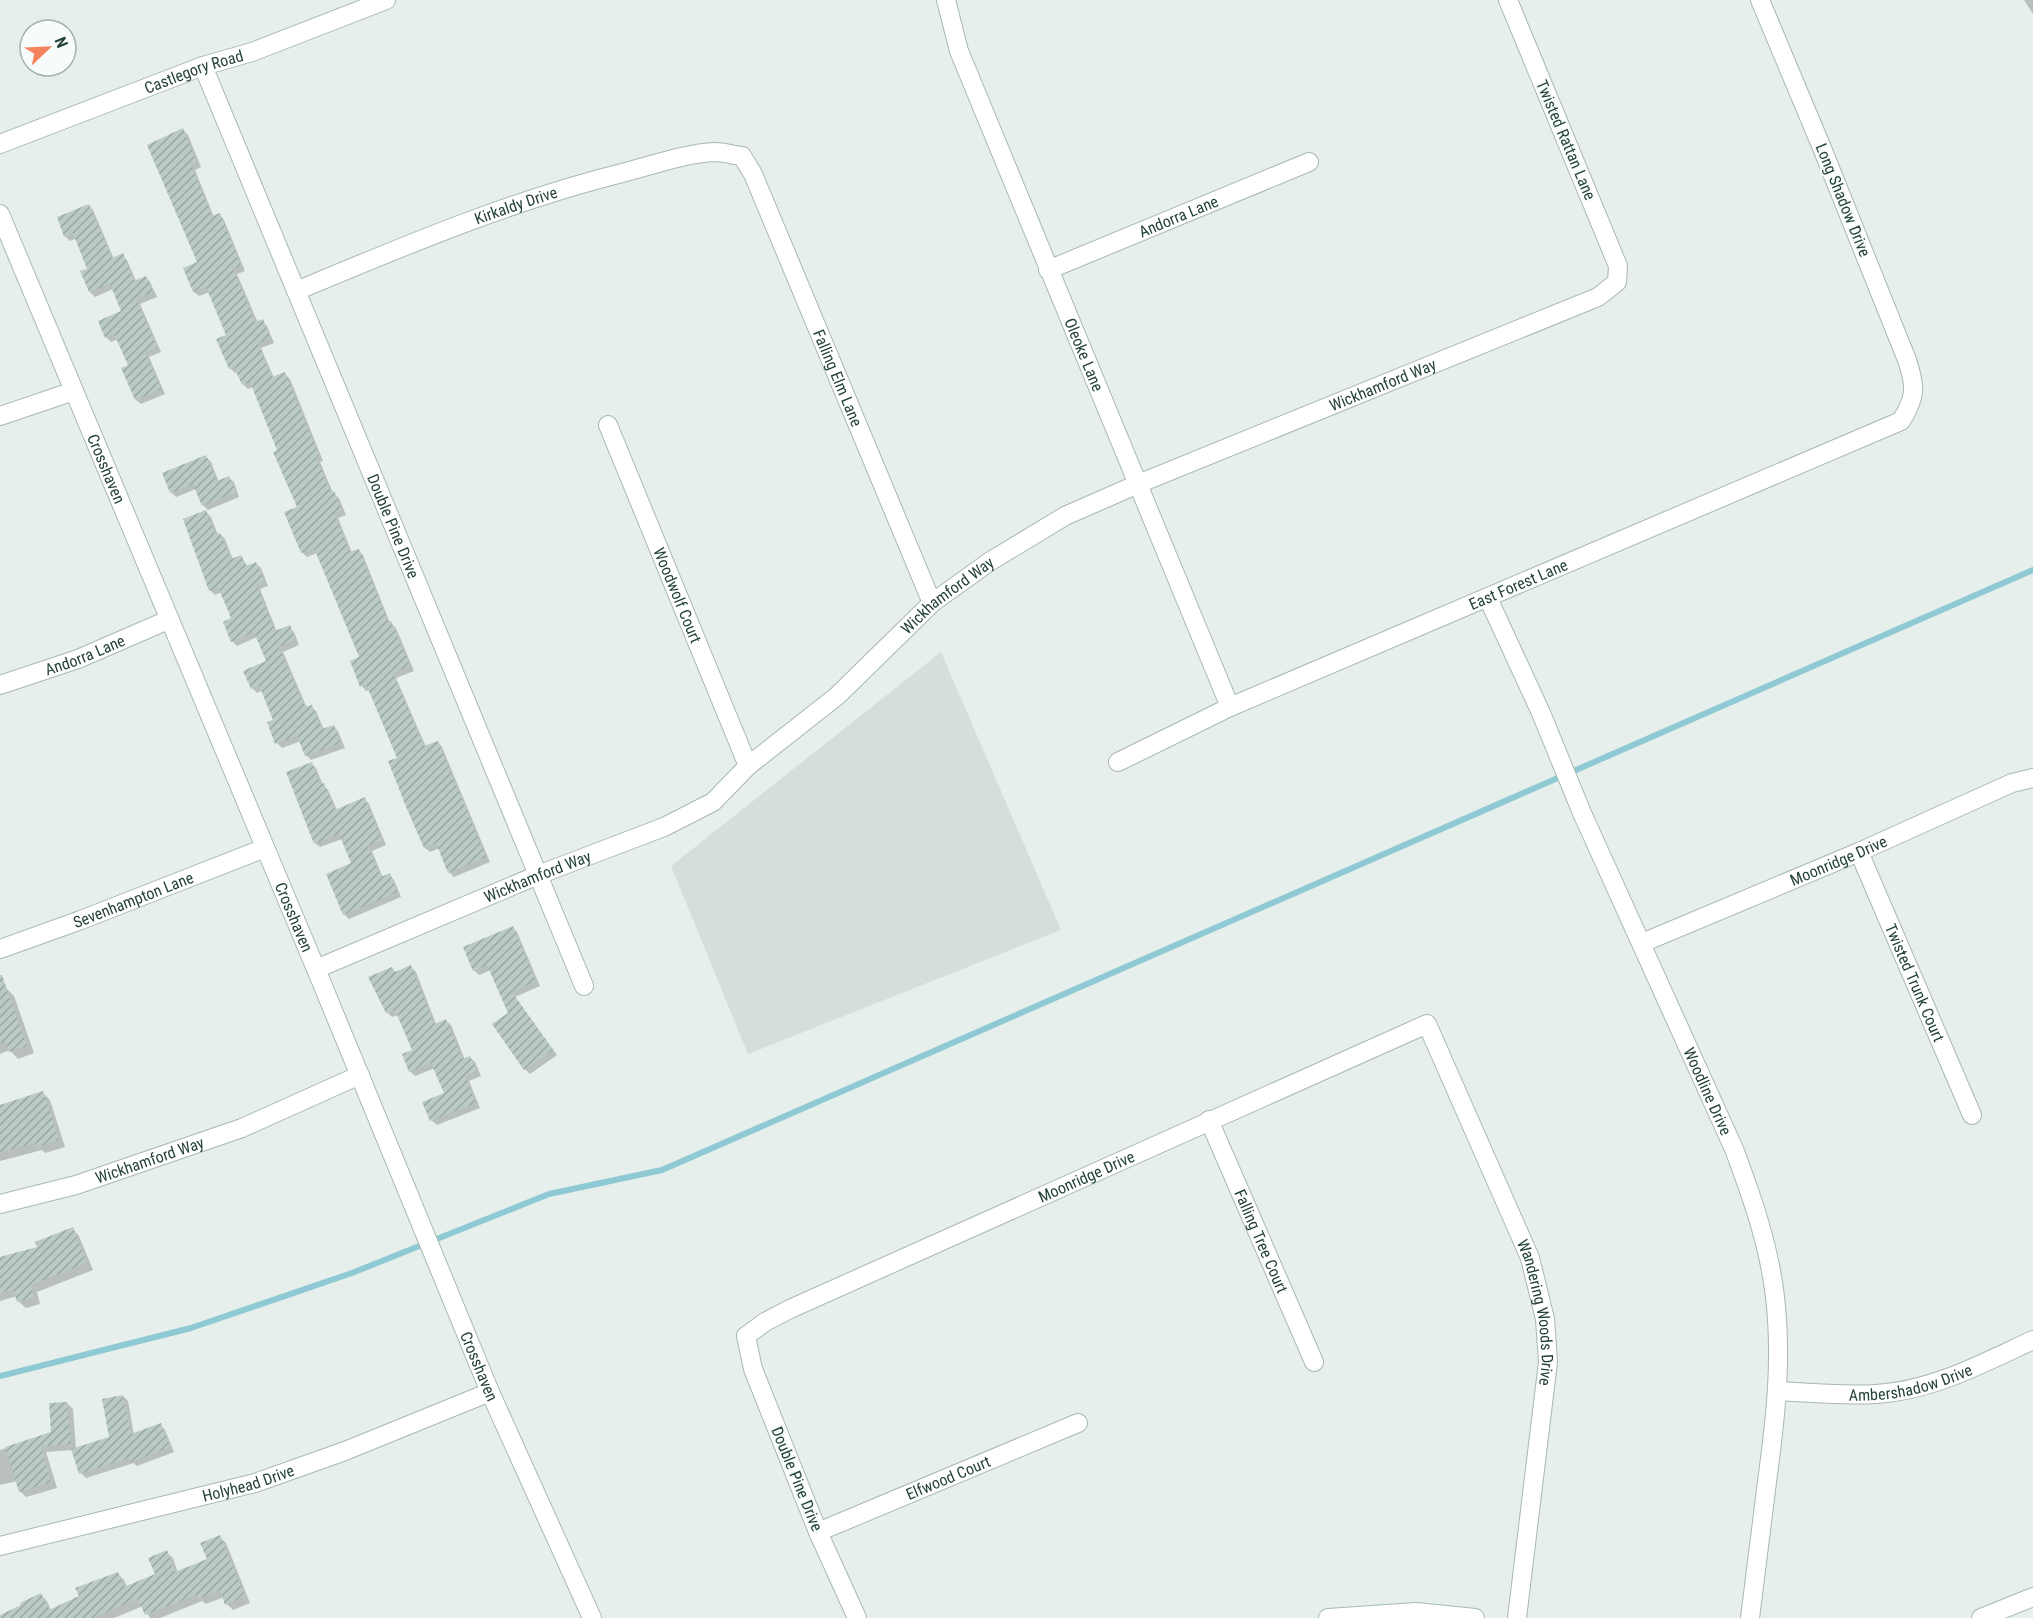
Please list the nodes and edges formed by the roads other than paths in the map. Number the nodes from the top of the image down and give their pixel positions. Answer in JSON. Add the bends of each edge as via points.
{"nodes":[{"id":1,"x":386,"y":0,"type":"edge"},
{"id":2,"x":946,"y":0,"type":"edge"},
{"id":3,"x":1508,"y":0,"type":"edge"},
{"id":4,"x":1760,"y":0,"type":"edge"},
{"id":5,"x":203,"y":66,"type":"junction"},
{"id":6,"x":0,"y":144,"type":"edge"},
{"id":7,"x":742,"y":156,"type":"joint"},
{"id":8,"x":1310,"y":162,"type":"dead end"},
{"id":9,"x":0,"y":214,"type":"edge"},
{"id":10,"x":1048,"y":270,"type":"junction"},
{"id":11,"x":1617,"y":282,"type":"joint"},
{"id":12,"x":296,"y":291,"type":"junction"},
{"id":13,"x":74,"y":391,"type":"junction"},
{"id":14,"x":1912,"y":403,"type":"joint"},
{"id":15,"x":0,"y":416,"type":"edge"},
{"id":16,"x":608,"y":425,"type":"dead end"},
{"id":17,"x":1138,"y":484,"type":"junction"},
{"id":18,"x":1488,"y":598,"type":"junction"},
{"id":19,"x":932,"y":603,"type":"junction"},
{"id":20,"x":168,"y":620,"type":"junction"},
{"id":21,"x":0,"y":685,"type":"edge"},
{"id":22,"x":1230,"y":707,"type":"junction"},
{"id":23,"x":1118,"y":762,"type":"dead end"},
{"id":24,"x":748,"y":766,"type":"junction"},
{"id":25,"x":2033,"y":778,"type":"edge"},
{"id":26,"x":265,"y":848,"type":"junction"},
{"id":27,"x":1859,"y":852,"type":"junction"},
{"id":28,"x":538,"y":875,"type":"junction"},
{"id":29,"x":1642,"y":943,"type":"junction"},
{"id":30,"x":0,"y":949,"type":"edge"},
{"id":31,"x":316,"y":969,"type":"junction"},
{"id":32,"x":584,"y":986,"type":"dead end"},
{"id":33,"x":1427,"y":1024,"type":"joint"},
{"id":34,"x":360,"y":1076,"type":"junction"},
{"id":35,"x":1972,"y":1115,"type":"dead end"},
{"id":36,"x":1209,"y":1120,"type":"junction"},
{"id":37,"x":0,"y":1204,"type":"edge"},
{"id":38,"x":746,"y":1336,"type":"joint"},
{"id":39,"x":2033,"y":1340,"type":"edge"},
{"id":40,"x":1314,"y":1362,"type":"dead end"},
{"id":41,"x":1778,"y":1391,"type":"junction"},
{"id":42,"x":490,"y":1392,"type":"junction"},
{"id":43,"x":1078,"y":1423,"type":"dead end"},
{"id":44,"x":818,"y":1532,"type":"junction"},
{"id":45,"x":0,"y":1546,"type":"edge"},
{"id":46,"x":2033,"y":1597,"type":"edge"},
{"id":47,"x":591,"y":1618,"type":"edge"},
{"id":48,"x":857,"y":1618,"type":"edge"},
{"id":49,"x":1328,"y":1618,"type":"edge"},
{"id":50,"x":1475,"y":1618,"type":"edge"},
{"id":51,"x":1517,"y":1618,"type":"edge"},
{"id":52,"x":1750,"y":1618,"type":"edge"},
{"id":53,"x":1981,"y":1618,"type":"edge"}],
"edges":[{"from":1,"to":5,"type":"street","name":"Castlegory Road","via":[[252,52]]},
{"from":2,"to":10,"type":"street","name":"Oleoke Lane","via":[[959,51]]},
{"from":3,"to":11,"type":"street","name":"Twisted Rattan Lane","via":[[1618,266]]},
{"from":4,"to":14,"type":"street","name":"Long Shadow Drive","via":[[1907,360],[1913,378]]},
{"from":5,"to":6,"type":"street","name":"Castlegory Road"},
{"from":5,"to":12,"type":"street","name":"Double Pine Drive"},
{"from":7,"to":12,"type":"street","name":"Kirkaldy Drive","via":[[715,152],[682,158],[535,197]]},
{"from":7,"to":19,"type":"street","name":"Falling Elm Lane","via":[[753,174]]},
{"from":8,"to":10,"type":"street","name":"Andorra Lane"},
{"from":9,"to":13,"type":"street","name":"Crosshaven"},
{"from":10,"to":17,"type":"street","name":"Oleoke Lane"},
{"from":11,"to":17,"type":"street","name":"Wickhamford Way","via":[[1598,297]]},
{"from":12,"to":28,"type":"street","name":"Double Pine Drive"},
{"from":13,"to":15,"type":"street"},
{"from":13,"to":20,"type":"street","name":"Crosshaven"},
{"from":14,"to":18,"type":"street","name":"East Forest Lane","via":[[1901,422]]},
{"from":16,"to":24,"type":"street","name":"Woodwolf Court"},
{"from":17,"to":19,"type":"street","name":"Wickhamford Way","via":[[1065,516],[989,562]]},
{"from":17,"to":22,"type":"street","name":"Oleoke Lane"},
{"from":18,"to":22,"type":"street","name":"East Forest Lane"},
{"from":18,"to":29,"type":"street","name":"Woodline Drive"},
{"from":19,"to":24,"type":"street","name":"Wickhamford Way","via":[[837,696]]},
{"from":20,"to":21,"type":"street","name":"Andorra Lane","via":[[78,659]]},
{"from":20,"to":26,"type":"street","name":"Crosshaven"},
{"from":22,"to":23,"type":"street","name":"East Forest Lane"},
{"from":24,"to":28,"type":"street","name":"Wickhamford Way","via":[[713,802],[664,827]]},
{"from":25,"to":27,"type":"street","name":"Moonridge Drive","via":[[2012,783]]},
{"from":26,"to":30,"type":"street","name":"Sevenhampton Lane"},
{"from":26,"to":31,"type":"street","name":"Crosshaven"},
{"from":27,"to":29,"type":"street","name":"Moonridge Drive"},
{"from":27,"to":35,"type":"street","name":"Twisted Trunk Court"},
{"from":28,"to":31,"type":"street","name":"Wickhamford Way"},
{"from":28,"to":32,"type":"street","name":"Double Pine Drive"},
{"from":29,"to":41,"type":"street","name":"Woodline Drive","via":[[1734,1149],[1767,1247],[1779,1345]]},
{"from":31,"to":34,"type":"street","name":"Crosshaven"},
{"from":33,"to":36,"type":"street","name":"Moonridge Drive"},
{"from":33,"to":51,"type":"street","name":"Wandering Woods Drive","via":[[1530,1258],[1545,1319],[1548,1362]]},
{"from":34,"to":37,"type":"street","name":"Wickhamford Way","via":[[242,1128],[76,1185]]},
{"from":34,"to":42,"type":"street","name":"Crosshaven"},
{"from":36,"to":38,"type":"street","name":"Moonridge Drive","via":[[790,1309]]},
{"from":36,"to":40,"type":"street","name":"Falling Tree Court"},
{"from":38,"to":44,"type":"street","name":"Double Pine Drive","via":[[753,1369]]},
{"from":39,"to":41,"type":"street","name":"Ambershadow Drive","via":[[1952,1377],[1907,1390],[1877,1394]]},
{"from":41,"to":52,"type":"street","name":"Woodline Drive"},
{"from":42,"to":45,"type":"street","name":"Holyhead Drive","via":[[255,1483]]},
{"from":42,"to":47,"type":"street","name":"Crosshaven"},
{"from":43,"to":44,"type":"street","name":"Elfwood Court"},
{"from":44,"to":48,"type":"street","name":"Double Pine Drive"},
{"from":46,"to":53,"type":"street"},
{"from":49,"to":50,"type":"street","via":[[1416,1612]]}]}
